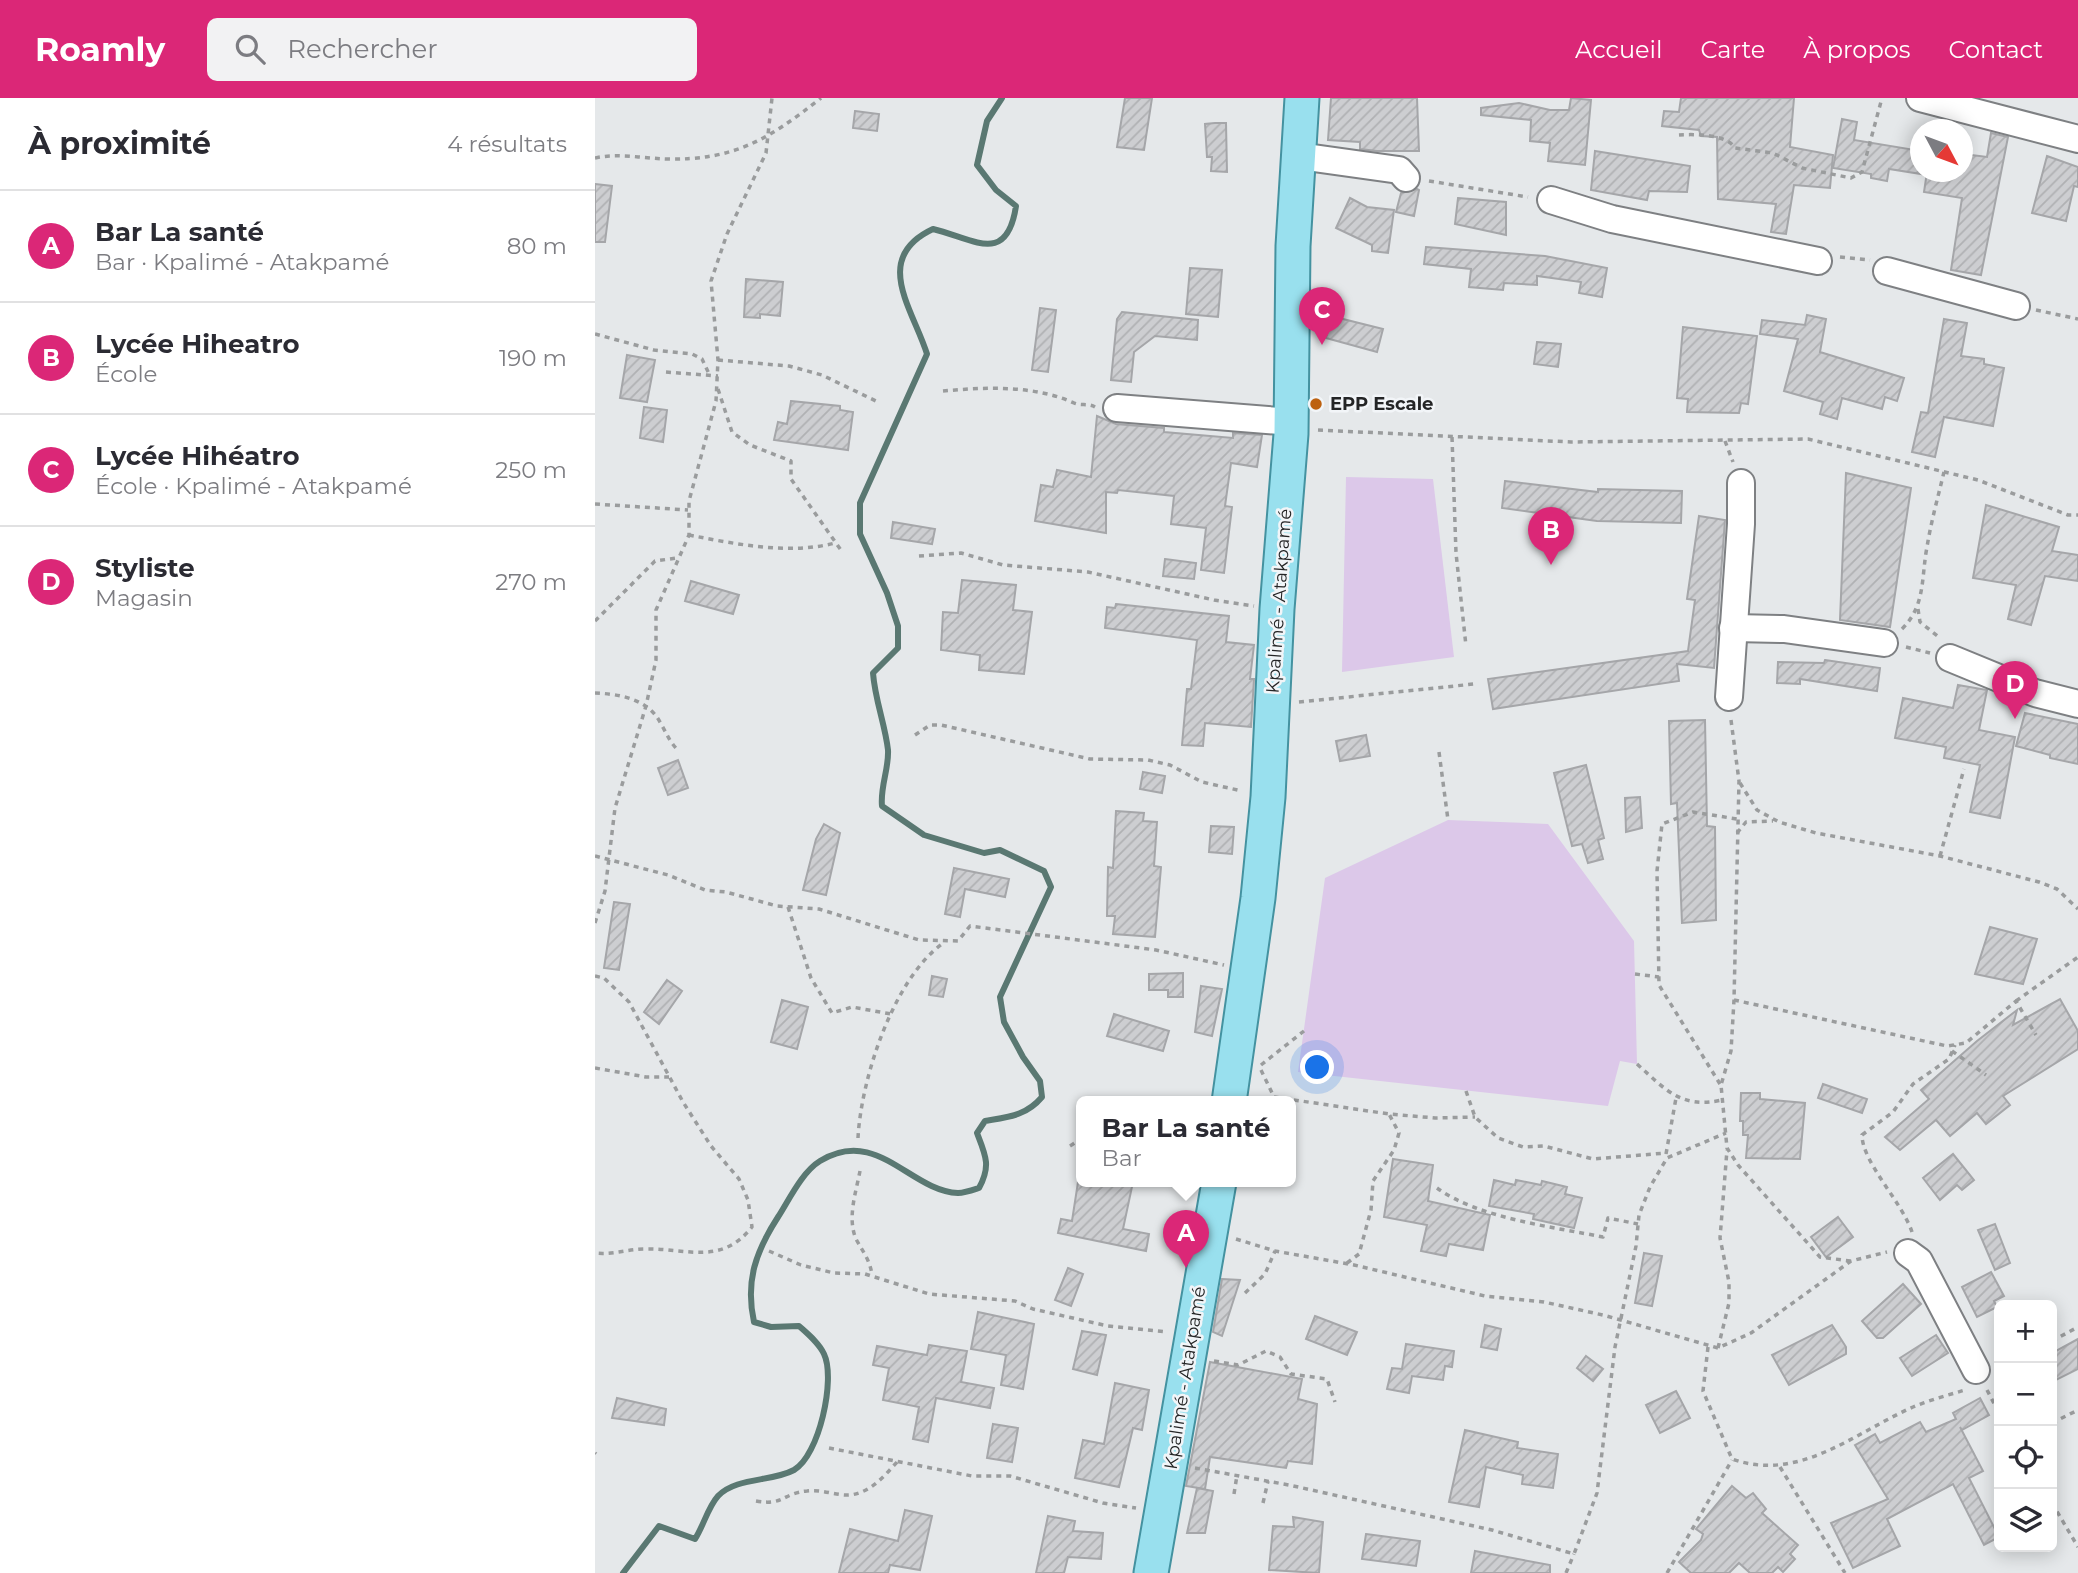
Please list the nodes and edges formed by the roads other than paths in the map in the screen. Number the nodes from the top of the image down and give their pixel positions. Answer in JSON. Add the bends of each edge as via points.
{"nodes":[{"id":1,"x":1302,"y":98,"type":"edge"},
{"id":2,"x":1920,"y":98,"type":"edge"},
{"id":3,"x":2078,"y":139,"type":"edge"},
{"id":4,"x":1300,"y":156,"type":"junction"},
{"id":5,"x":1406,"y":178,"type":"road end"},
{"id":6,"x":1551,"y":200,"type":"road end"},
{"id":7,"x":1818,"y":261,"type":"road end"},
{"id":8,"x":1887,"y":271,"type":"road end"},
{"id":9,"x":2016,"y":306,"type":"road end"},
{"id":10,"x":1117,"y":408,"type":"road end"},
{"id":11,"x":1291,"y":428,"type":"junction"},
{"id":12,"x":1741,"y":483,"type":"dead end"},
{"id":13,"x":1733,"y":628,"type":"junction"},
{"id":14,"x":1884,"y":643,"type":"road end"},
{"id":15,"x":1950,"y":658,"type":"road end"},
{"id":16,"x":1729,"y":697,"type":"road end"},
{"id":17,"x":2078,"y":704,"type":"edge"},
{"id":18,"x":1231,"y":1096,"type":"edge"},
{"id":19,"x":1218,"y":1187,"type":"edge"},
{"id":20,"x":1908,"y":1253,"type":"road end"},
{"id":21,"x":1974,"y":1378,"type":"road end"},
{"id":22,"x":1151,"y":1573,"type":"edge"}],
"edges":[{"from":1,"to":4,"type":"main road","name":"Kpalimé - Atakpamé"},
{"from":2,"to":3,"type":"street"},
{"from":4,"to":5,"type":"street","via":[[1399,170]]},
{"from":4,"to":11,"type":"main road","name":"Kpalimé - Atakpamé","via":[[1293,246]]},
{"from":6,"to":7,"type":"street","via":[[1612,219]]},
{"from":8,"to":9,"type":"street"},
{"from":10,"to":11,"type":"street"},
{"from":11,"to":18,"type":"main road","name":"Kpalimé - Atakpamé","via":[[1276,609],[1268,797],[1247,970],[1248,1056]]},
{"from":12,"to":13,"type":"street"},
{"from":13,"to":14,"type":"street","via":[[1784,629]]},
{"from":13,"to":16,"type":"street"},
{"from":15,"to":17,"type":"street","via":[[2035,693]]},
{"from":19,"to":22,"type":"main road","name":"Kpalimé - Atakpamé"},
{"from":20,"to":21,"type":"street","via":[[1919,1261]]}]}
